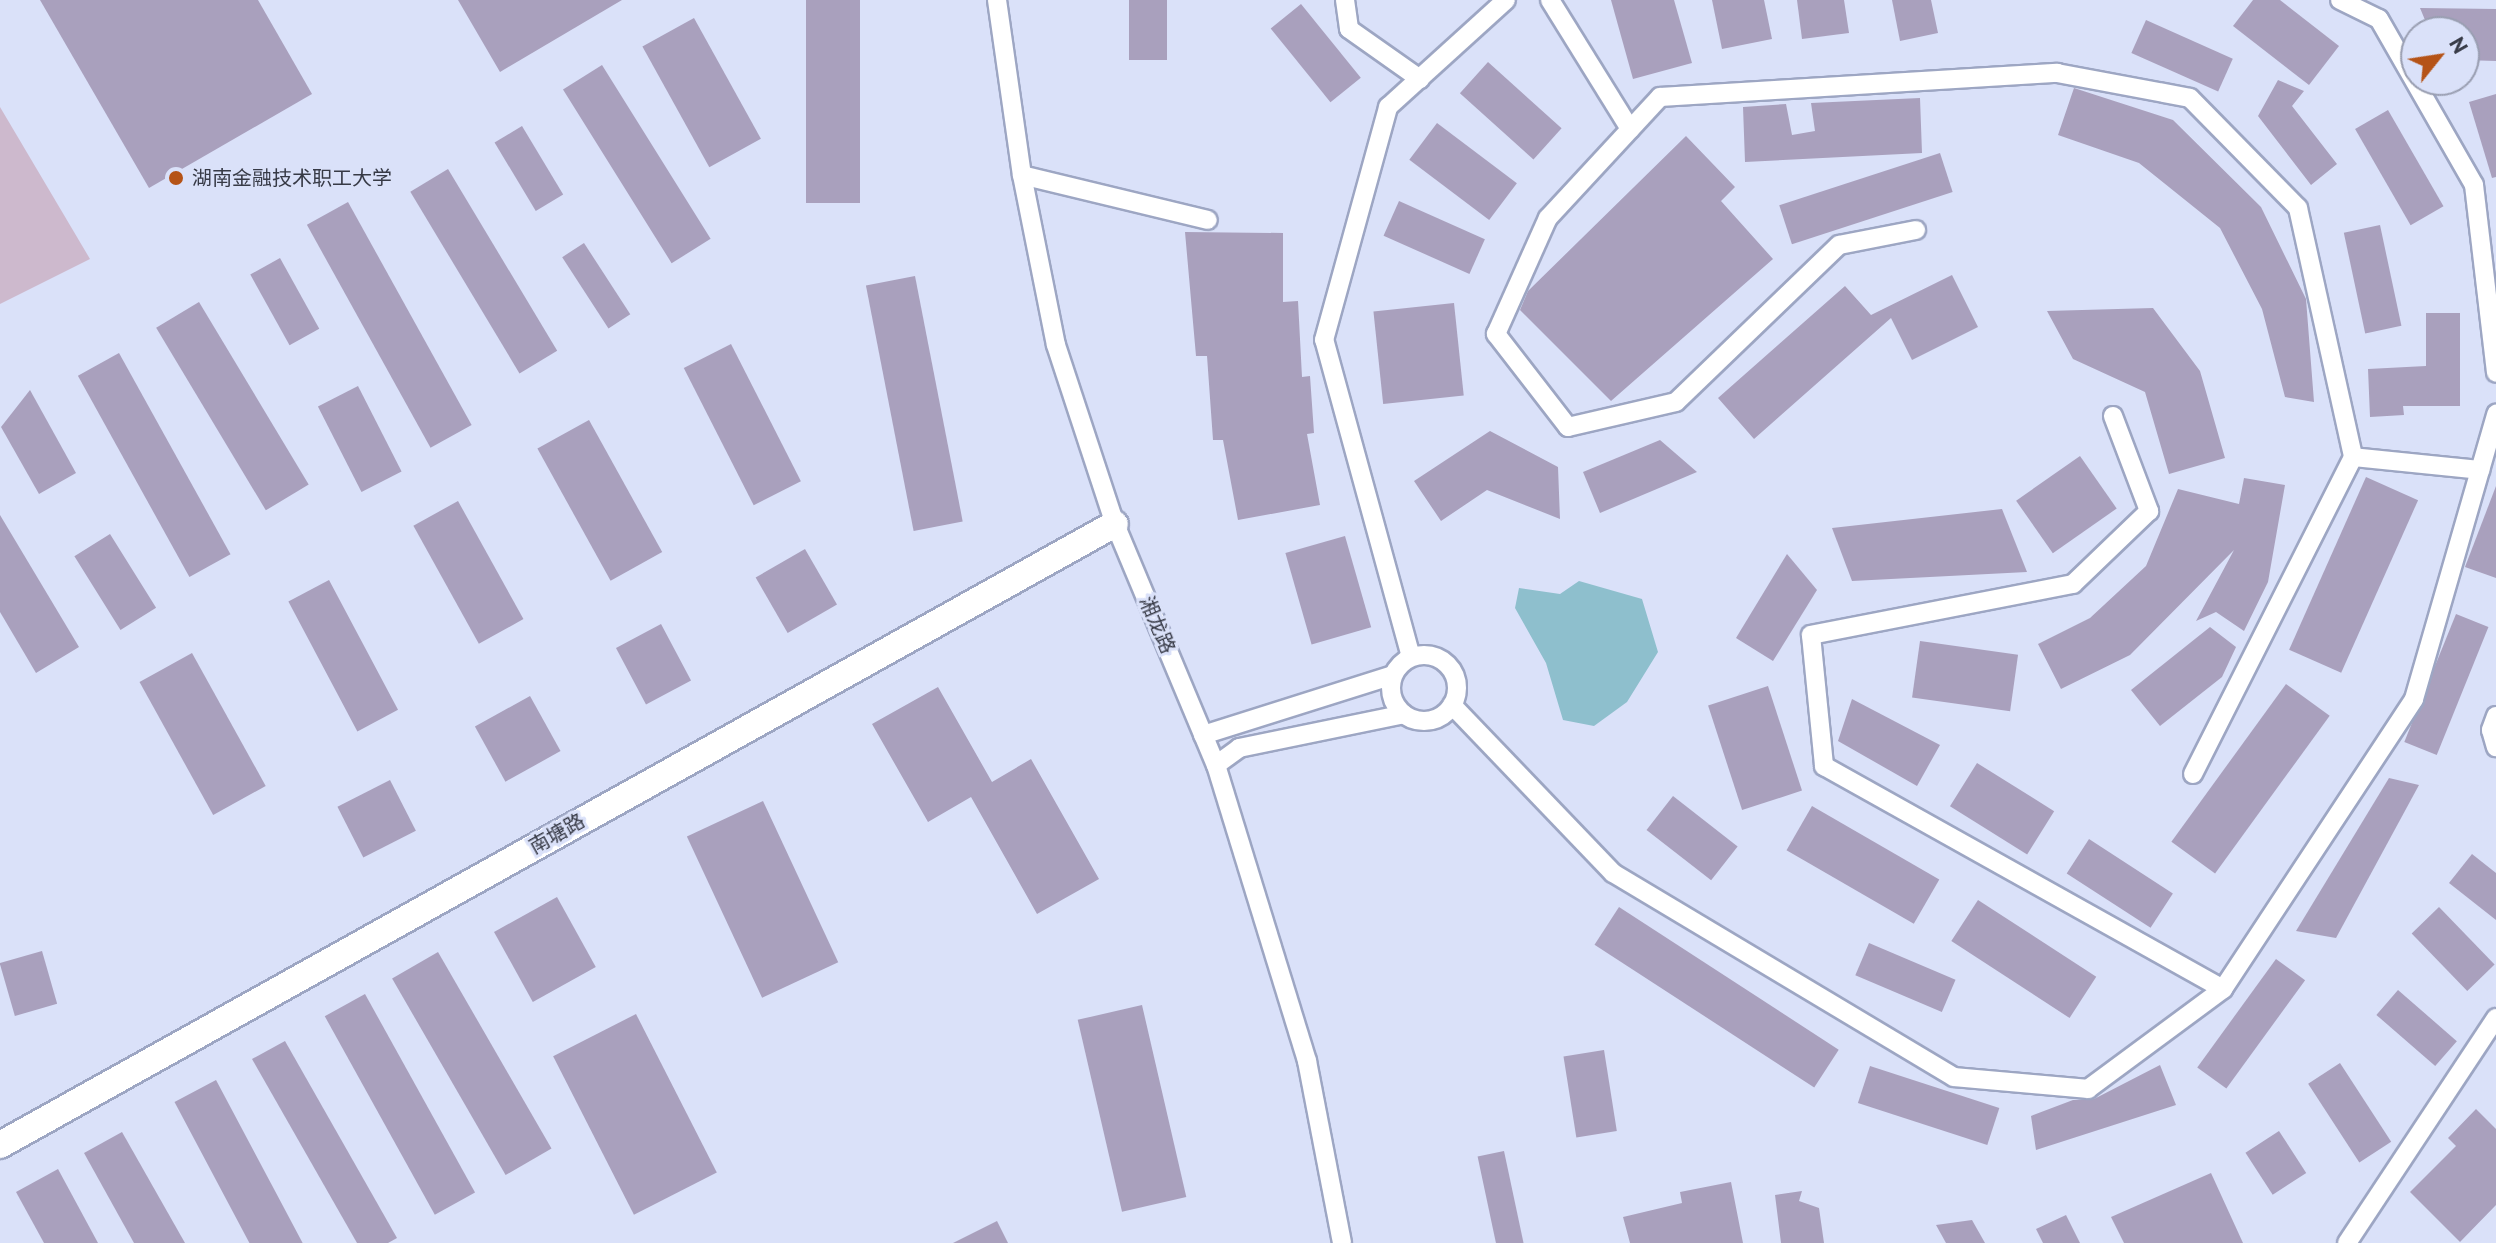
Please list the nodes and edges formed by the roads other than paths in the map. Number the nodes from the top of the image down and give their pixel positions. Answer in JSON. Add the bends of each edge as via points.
{"nodes":[{"id":1,"x":997,"y":0,"type":"edge"},
{"id":2,"x":1345,"y":0,"type":"edge"},
{"id":3,"x":1506,"y":0,"type":"edge"},
{"id":4,"x":1550,"y":0,"type":"edge"},
{"id":5,"x":2340,"y":0,"type":"edge"},
{"id":6,"x":1420,"y":79,"type":"junction"},
{"id":7,"x":1630,"y":129,"type":"junction"},
{"id":8,"x":1022,"y":175,"type":"junction"},
{"id":9,"x":1208,"y":220,"type":"dead end"},
{"id":10,"x":1916,"y":230,"type":"dead end"},
{"id":11,"x":2496,"y":373,"type":"edge"},
{"id":12,"x":2496,"y":414,"type":"edge"},
{"id":13,"x":2113,"y":416,"type":"dead end"},
{"id":14,"x":2353,"y":457,"type":"junction"},
{"id":15,"x":2480,"y":470,"type":"junction"},
{"id":16,"x":1115,"y":524,"type":"junction"},
{"id":17,"x":1411,"y":657,"type":"junction"},
{"id":18,"x":1393,"y":675,"type":"junction"},
{"id":19,"x":1452,"y":705,"type":"junction"},
{"id":20,"x":1404,"y":714,"type":"junction"},
{"id":21,"x":2496,"y":716,"type":"edge"},
{"id":22,"x":1203,"y":735,"type":"junction"},
{"id":23,"x":2496,"y":747,"type":"edge"},
{"id":24,"x":1216,"y":765,"type":"junction"},
{"id":25,"x":2193,"y":774,"type":"dead end"},
{"id":26,"x":2223,"y":989,"type":"junction"},
{"id":27,"x":2496,"y":1018,"type":"edge"},
{"id":28,"x":0,"y":1145,"type":"edge"},
{"id":29,"x":1342,"y":1243,"type":"edge"},
{"id":30,"x":2347,"y":1243,"type":"edge"}],
"edges":[{"from":1,"to":8,"type":"street","name":"湘龙路"},
{"from":2,"to":6,"type":"street","via":[[1349,29]]},
{"from":3,"to":6,"type":"street"},
{"from":4,"to":7,"type":"street"},
{"from":5,"to":11,"type":"street","via":[[2379,19],[2474,185]]},
{"from":6,"to":17,"type":"street","via":[[1388,107],[1324,340]]},
{"from":7,"to":10,"type":"street","via":[[1548,218],[1496,334],[1568,427],[1676,402],[1839,245]]},
{"from":7,"to":14,"type":"street","via":[[1660,97],[2057,73],[2190,98],[2298,208]]},
{"from":8,"to":9,"type":"street"},
{"from":8,"to":16,"type":"street","name":"湘龙路","via":[[1056,345]]},
{"from":12,"to":15,"type":"street"},
{"from":13,"to":26,"type":"street","via":[[2149,511],[2073,584],[1811,635],[1824,766]]},
{"from":14,"to":15,"type":"street"},
{"from":14,"to":25,"type":"street"},
{"from":15,"to":26,"type":"street","via":[[2414,699]]},
{"from":16,"to":22,"type":"street","name":"湘龙路"},
{"from":16,"to":28,"type":"street","name":"南塘路"},
{"from":17,"to":18,"type":"street"},
{"from":17,"to":19,"type":"street","via":[[1431,655],[1450,667],[1457,689]]},
{"from":18,"to":20,"type":"street","via":[[1393,700]]},
{"from":18,"to":22,"type":"street"},
{"from":19,"to":20,"type":"street","via":[[1429,721]]},
{"from":19,"to":26,"type":"street","via":[[1613,873],[1954,1077],[2088,1089]]},
{"from":20,"to":24,"type":"street","via":[[1239,748]]},
{"from":21,"to":23,"type":"street","via":[[2491,730]]},
{"from":22,"to":24,"type":"street","name":"湘龙路"},
{"from":24,"to":29,"type":"street","name":"湘龙路","via":[[1307,1061]]},
{"from":27,"to":30,"type":"street"}]}
